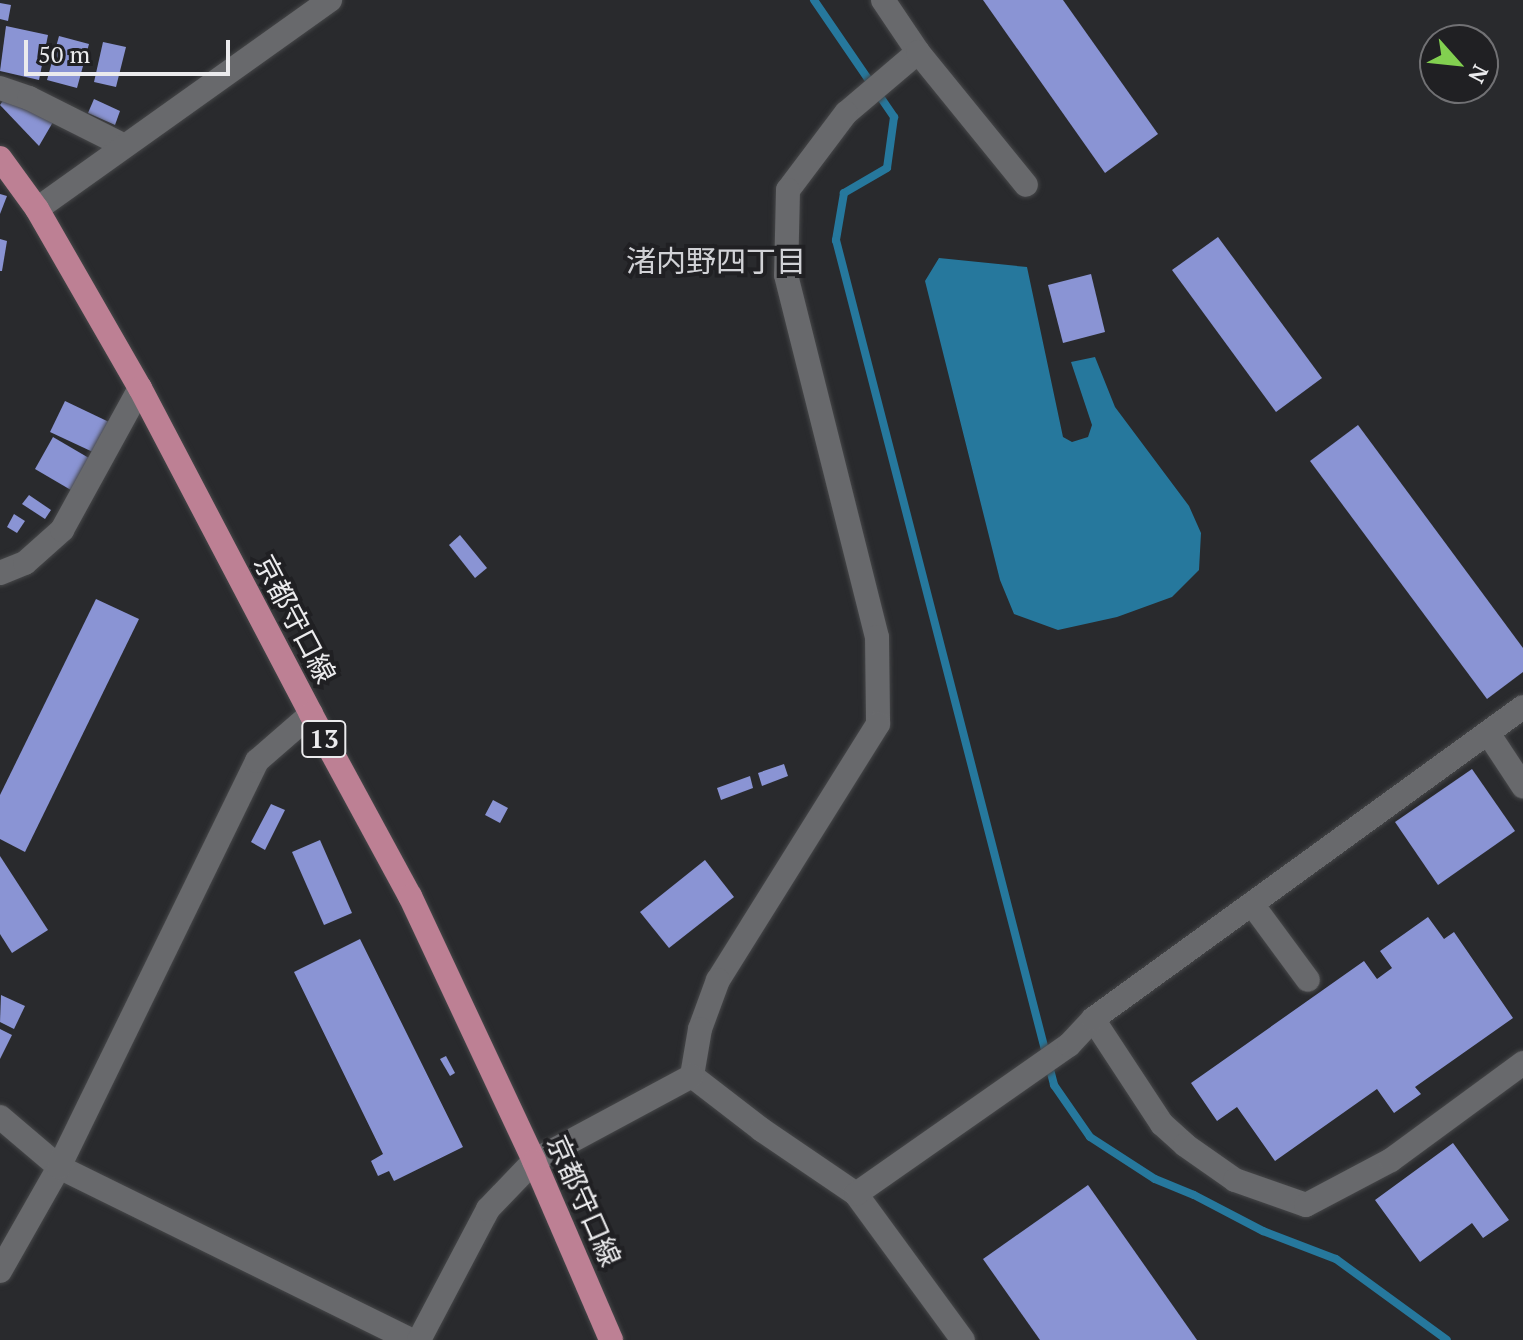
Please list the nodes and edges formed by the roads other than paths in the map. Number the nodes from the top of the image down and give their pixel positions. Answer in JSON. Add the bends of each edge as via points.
{"nodes":[{"id":1,"x":330,"y":0,"type":"edge"},
{"id":2,"x":883,"y":0,"type":"edge"},
{"id":3,"x":918,"y":52,"type":"junction"},
{"id":4,"x":0,"y":88,"type":"edge"},
{"id":5,"x":125,"y":146,"type":"junction"},
{"id":6,"x":0,"y":158,"type":"edge"},
{"id":7,"x":1026,"y":185,"type":"dead end"},
{"id":8,"x":37,"y":209,"type":"junction"},
{"id":9,"x":140,"y":388,"type":"junction"},
{"id":10,"x":0,"y":573,"type":"edge"},
{"id":11,"x":1523,"y":707,"type":"edge"},
{"id":12,"x":311,"y":714,"type":"junction"},
{"id":13,"x":1488,"y":733,"type":"junction"},
{"id":14,"x":1523,"y":786,"type":"edge"},
{"id":15,"x":1252,"y":904,"type":"junction"},
{"id":16,"x":1308,"y":980,"type":"dead end"},
{"id":17,"x":1093,"y":1019,"type":"junction"},
{"id":18,"x":1523,"y":1063,"type":"edge"},
{"id":19,"x":692,"y":1076,"type":"junction"},
{"id":20,"x":0,"y":1117,"type":"edge"},
{"id":21,"x":534,"y":1161,"type":"junction"},
{"id":22,"x":59,"y":1167,"type":"junction"},
{"id":23,"x":856,"y":1194,"type":"junction"},
{"id":24,"x":0,"y":1271,"type":"edge"},
{"id":25,"x":957,"y":1334,"type":"edge"},
{"id":26,"x":410,"y":1340,"type":"edge"},
{"id":27,"x":419,"y":1340,"type":"edge"},
{"id":28,"x":611,"y":1340,"type":"edge"}],
"edges":[{"from":1,"to":5,"type":"street"},
{"from":2,"to":3,"type":"street"},
{"from":3,"to":7,"type":"street"},
{"from":3,"to":19,"type":"street","via":[[846,113],[788,190],[786,275],[877,637],[878,724],[718,980],[700,1029]]},
{"from":4,"to":5,"type":"street"},
{"from":5,"to":8,"type":"street"},
{"from":6,"to":8,"type":"main road","name":"京都守口線","number":"13"},
{"from":8,"to":9,"type":"main road","name":"京都守口線","number":"13"},
{"from":9,"to":10,"type":"street","via":[[62,530],[25,563]]},
{"from":9,"to":12,"type":"main road","name":"京都守口線","number":"13"},
{"from":11,"to":13,"type":"street"},
{"from":12,"to":21,"type":"main road","name":"京都守口線","number":"13","via":[[410,896]]},
{"from":12,"to":22,"type":"street","via":[[257,761]]},
{"from":13,"to":14,"type":"street"},
{"from":13,"to":15,"type":"street"},
{"from":15,"to":16,"type":"street"},
{"from":15,"to":17,"type":"street"},
{"from":17,"to":18,"type":"street","via":[[1162,1124],[1185,1145],[1235,1180],[1306,1205],[1391,1160]]},
{"from":17,"to":23,"type":"street","via":[[1069,1045]]},
{"from":19,"to":21,"type":"street"},
{"from":19,"to":23,"type":"street"},
{"from":20,"to":22,"type":"street"},
{"from":21,"to":27,"type":"street","via":[[488,1209]]},
{"from":21,"to":28,"type":"main road","name":"京都守口線","number":"13"},
{"from":22,"to":24,"type":"street"},
{"from":22,"to":26,"type":"street"},
{"from":23,"to":25,"type":"street"}]}
